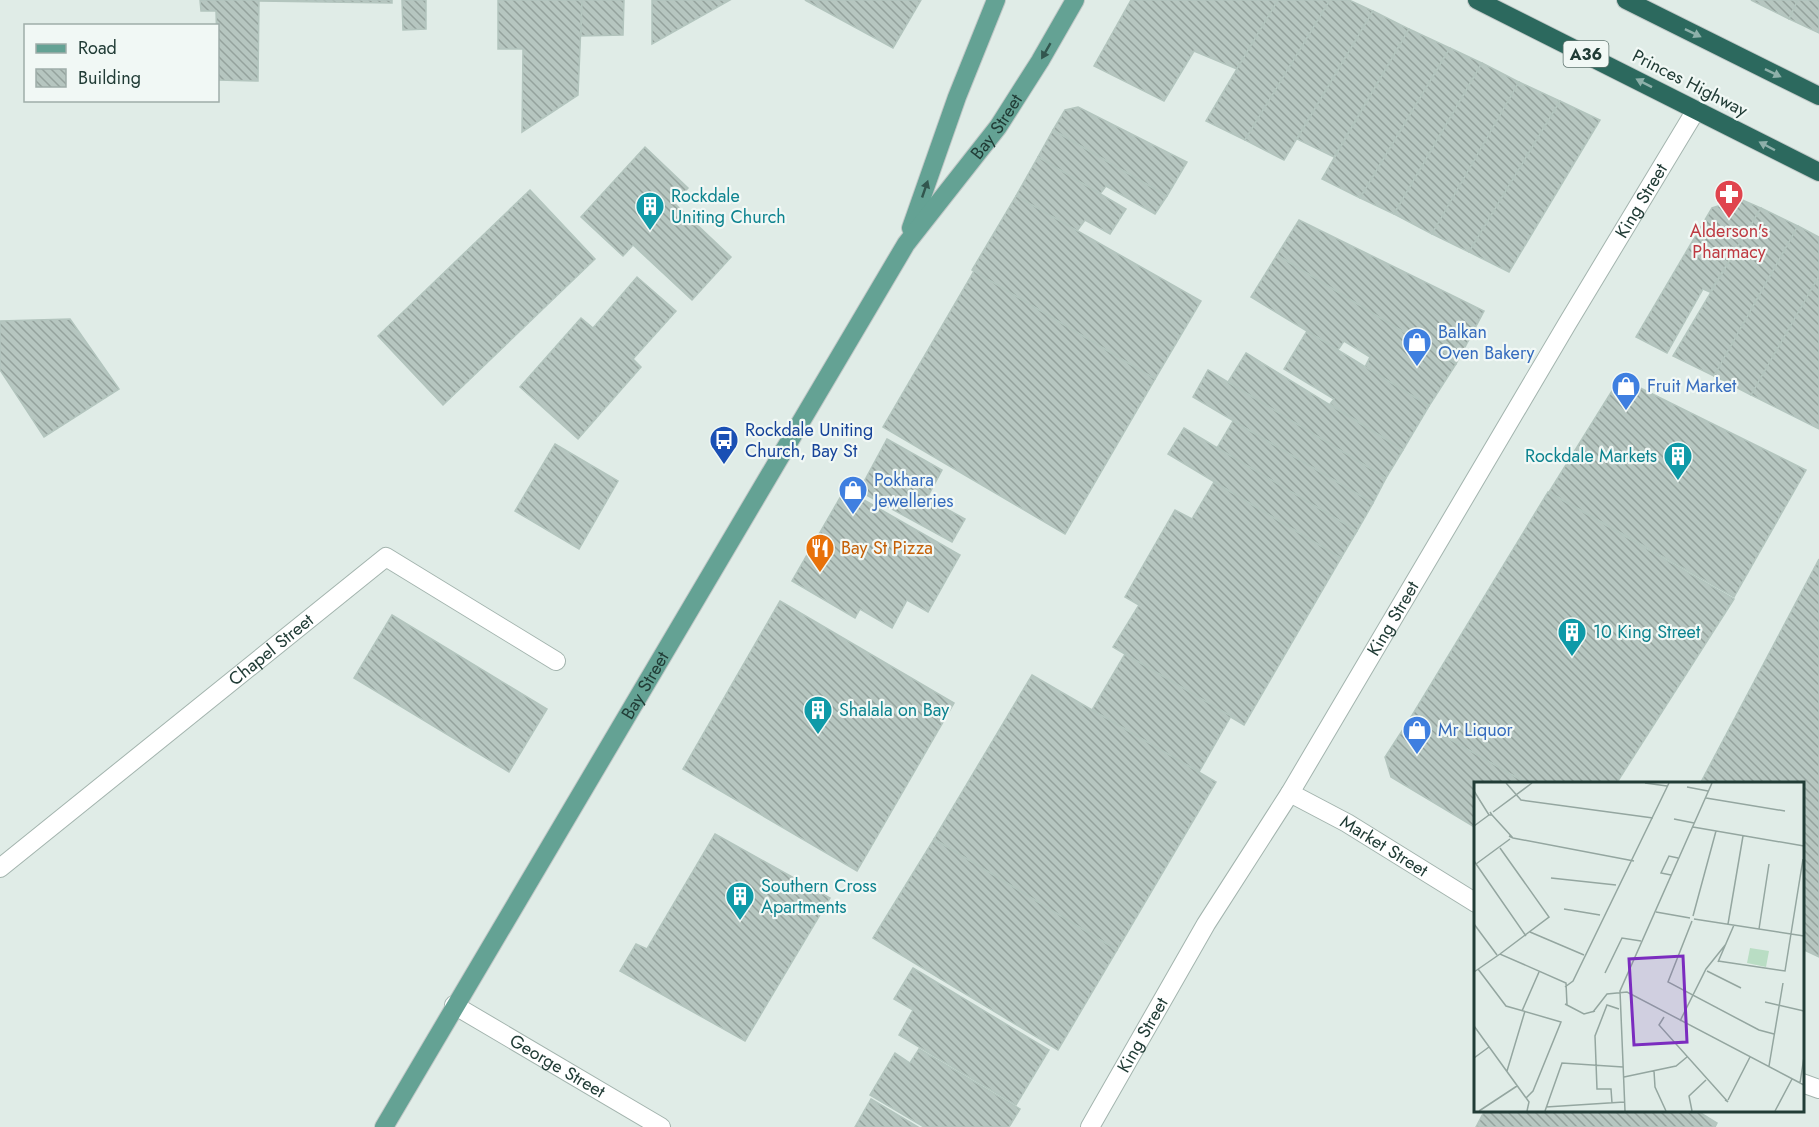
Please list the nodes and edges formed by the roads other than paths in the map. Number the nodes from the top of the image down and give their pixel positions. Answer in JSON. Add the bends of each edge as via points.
{"nodes":[{"id":1,"x":996,"y":0,"type":"edge"},
{"id":2,"x":1075,"y":0,"type":"edge"},
{"id":3,"x":1477,"y":0,"type":"edge"},
{"id":4,"x":1626,"y":0,"type":"edge"},
{"id":5,"x":1819,"y":96,"type":"edge"},
{"id":6,"x":1696,"y":110,"type":"junction"},
{"id":7,"x":1819,"y":172,"type":"edge"},
{"id":8,"x":906,"y":244,"type":"junction"},
{"id":9,"x":556,"y":662,"type":"dead end"},
{"id":10,"x":1290,"y":792,"type":"junction"},
{"id":11,"x":0,"y":868,"type":"edge"},
{"id":12,"x":1474,"y":902,"type":"edge"},
{"id":13,"x":454,"y":1005,"type":"junction"},
{"id":14,"x":1804,"y":1083,"type":"edge"},
{"id":15,"x":1819,"y":1089,"type":"edge"},
{"id":16,"x":384,"y":1127,"type":"edge"},
{"id":17,"x":661,"y":1127,"type":"edge"},
{"id":18,"x":1090,"y":1127,"type":"edge"}],
"edges":[{"from":8,"to":1,"type":"main road","name":"Bay Street","one_way":true},
{"from":2,"to":8,"type":"main road","name":"Bay Street","one_way":true,"via":[[998,127]]},
{"from":6,"to":3,"type":"highway","name":"Princes Highway","number":"A36","one_way":true},
{"from":4,"to":5,"type":"highway","one_way":true},
{"from":7,"to":6,"type":"highway","name":"Princes Highway","number":"A36","one_way":true},
{"from":6,"to":10,"type":"street","name":"King Street"},
{"from":8,"to":13,"type":"main road","name":"Bay Street"},
{"from":9,"to":11,"type":"street","name":"Chapel Street","via":[[386,557]]},
{"from":10,"to":12,"type":"street","name":"Market Street"},
{"from":10,"to":18,"type":"street","name":"King Street","via":[[1206,924]]},
{"from":13,"to":16,"type":"main road","name":"Bay Street"},
{"from":13,"to":17,"type":"street","name":"George Street"},
{"from":14,"to":15,"type":"street"}]}
